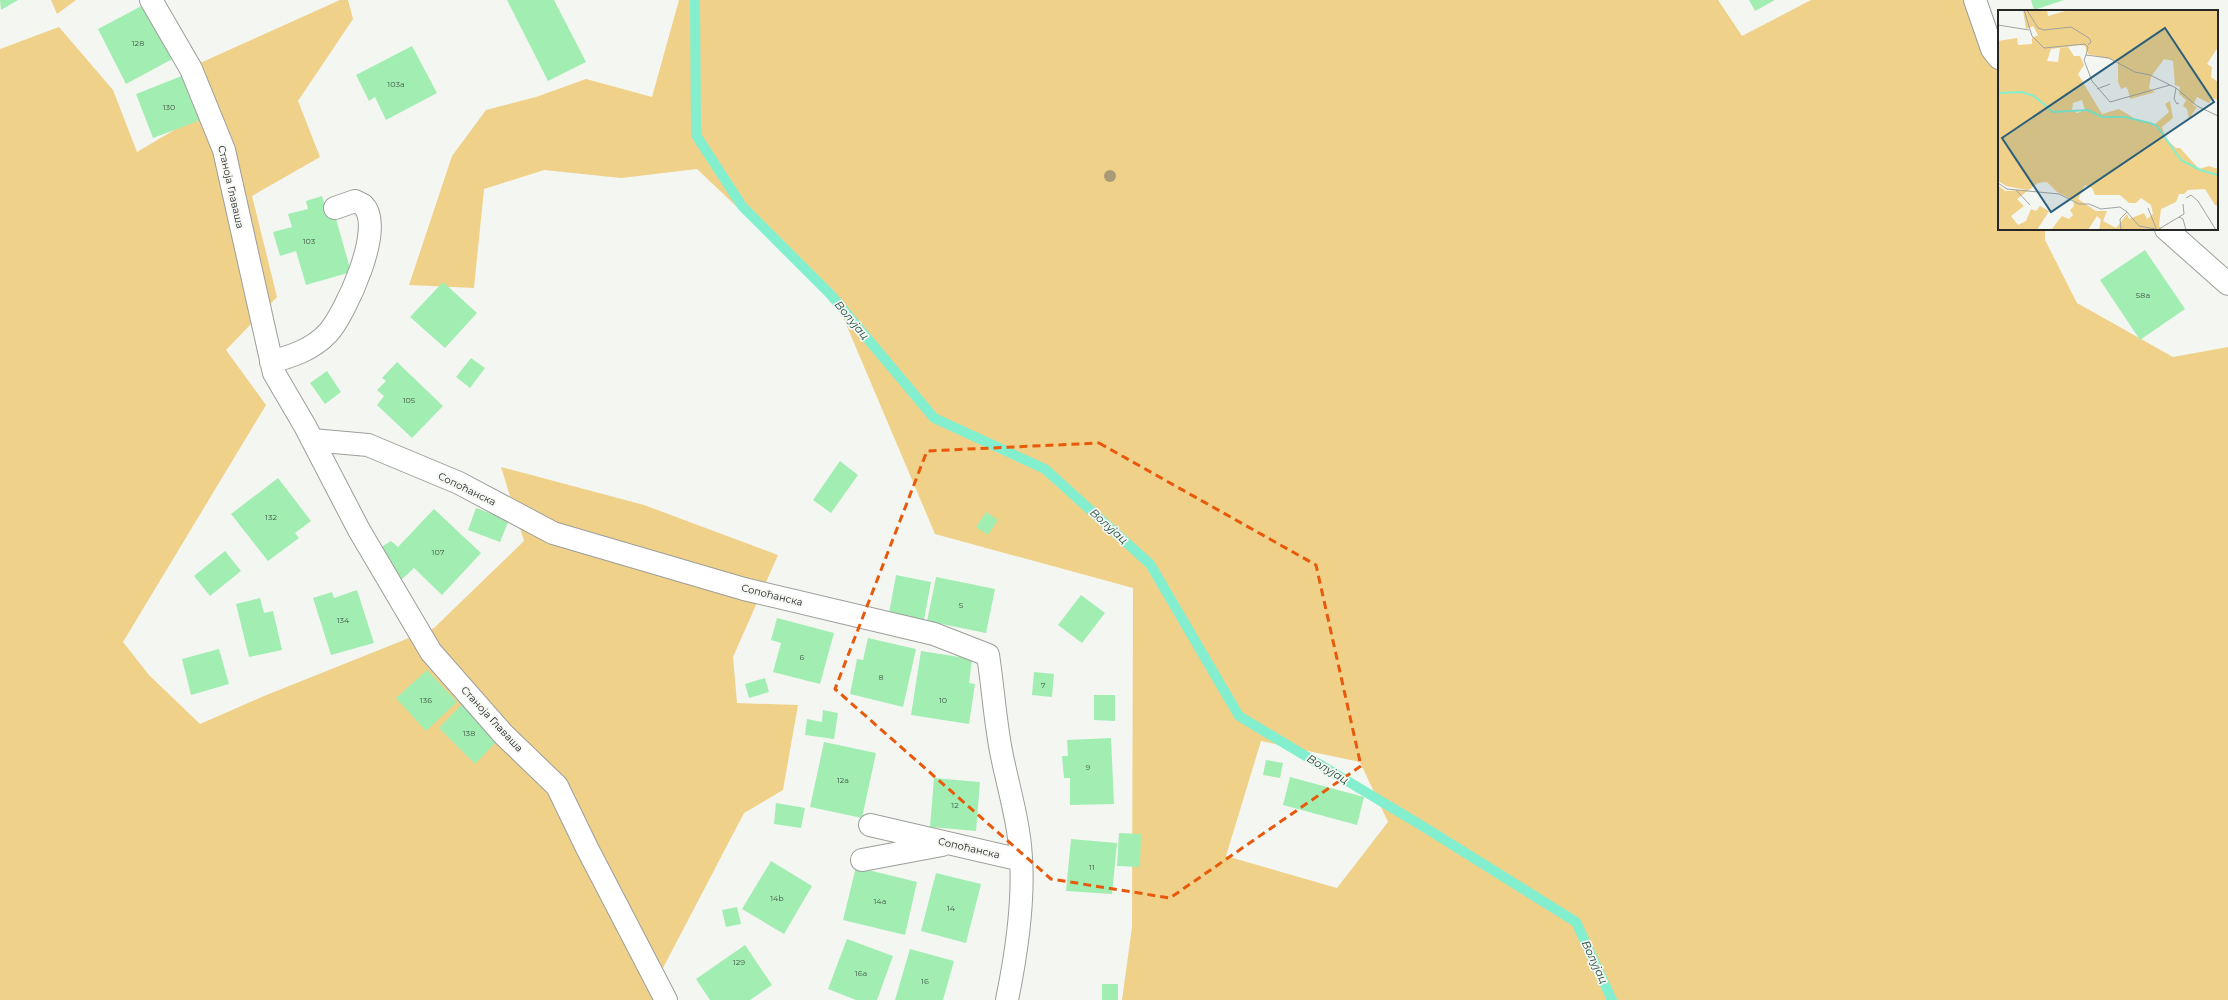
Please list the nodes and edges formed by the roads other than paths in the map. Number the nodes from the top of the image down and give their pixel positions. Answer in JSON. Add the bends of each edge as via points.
{"nodes":[{"id":1,"x":151,"y":0,"type":"edge"},
{"id":2,"x":1974,"y":0,"type":"edge"},
{"id":3,"x":1998,"y":57,"type":"edge"},
{"id":4,"x":335,"y":208,"type":"dead end"},
{"id":5,"x":2167,"y":230,"type":"edge"},
{"id":6,"x":2228,"y":284,"type":"edge"},
{"id":7,"x":271,"y":362,"type":"junction"},
{"id":8,"x":312,"y":440,"type":"junction"},
{"id":9,"x":870,"y":825,"type":"dead end"},
{"id":10,"x":951,"y":843,"type":"junction"},
{"id":11,"x":862,"y":860,"type":"dead end"},
{"id":12,"x":1021,"y":860,"type":"junction"},
{"id":13,"x":666,"y":1000,"type":"edge"},
{"id":14,"x":1007,"y":1000,"type":"edge"}],
"edges":[{"from":1,"to":7,"type":"street","name":"Станоја Главаша","via":[[191,70],[224,150]]},
{"from":2,"to":3,"type":"street","via":[[1992,49]]},
{"from":4,"to":7,"type":"street","via":[[355,201],[364,206],[369,217],[368,243],[360,274],[345,307],[327,334],[302,354]]},
{"from":5,"to":6,"type":"street"},
{"from":7,"to":8,"type":"street","name":"Станоја Главаша","via":[[274,373]]},
{"from":8,"to":12,"type":"street","name":"Сопоћанска","via":[[368,445],[459,483],[553,533],[744,589],[934,634],[988,655],[1001,751],[1017,817]]},
{"from":8,"to":13,"type":"street","name":"Станоја Главаша","via":[[359,530],[431,652],[504,735],[557,786]]},
{"from":9,"to":10,"type":"street","name":"Сопоћанска"},
{"from":10,"to":11,"type":"street"},
{"from":10,"to":12,"type":"street","name":"Сопоћанска"},
{"from":12,"to":14,"type":"street","name":"Сопоћанска","via":[[1014,964]]}]}
